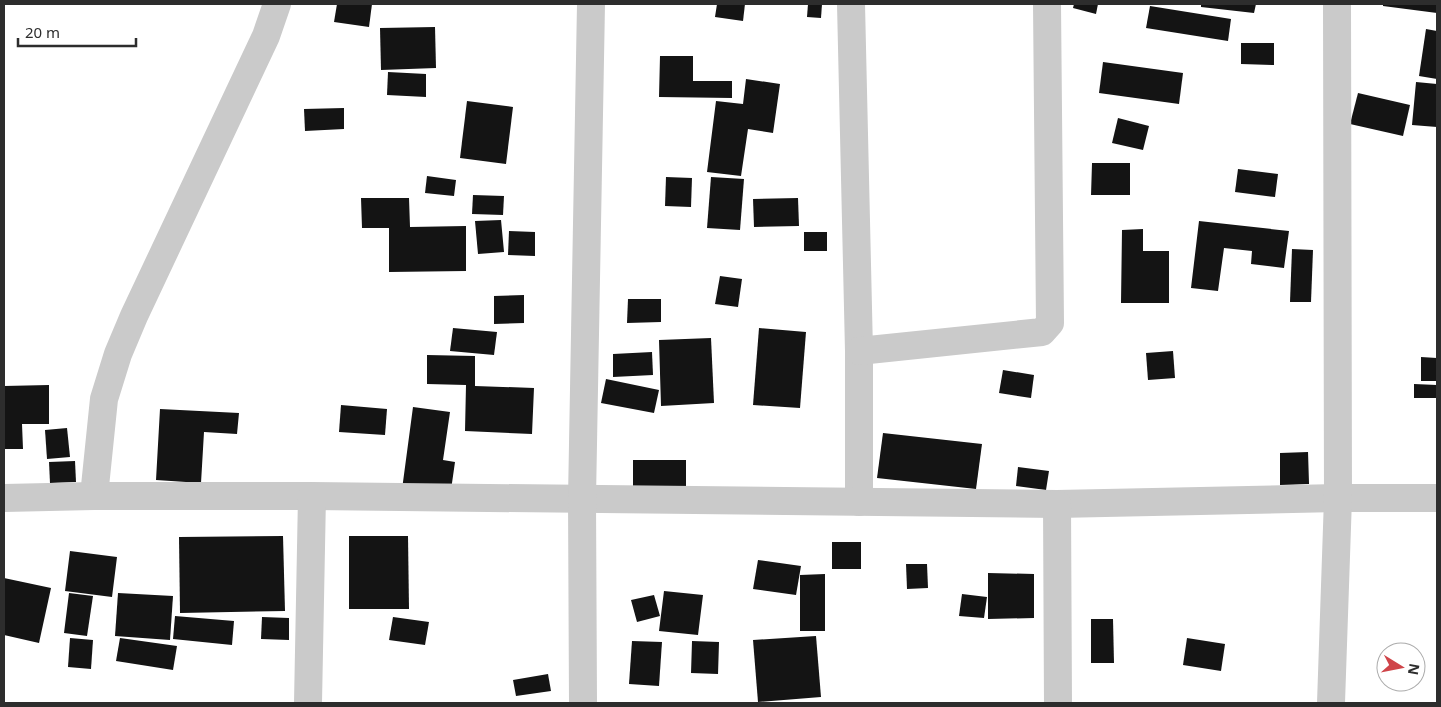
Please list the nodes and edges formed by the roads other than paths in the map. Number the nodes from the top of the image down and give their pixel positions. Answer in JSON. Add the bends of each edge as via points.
{"nodes":[{"id":1,"x":277,"y":4,"type":"edge"},
{"id":2,"x":592,"y":4,"type":"edge"},
{"id":3,"x":851,"y":4,"type":"edge"},
{"id":4,"x":1047,"y":4,"type":"edge"},
{"id":5,"x":1337,"y":4,"type":"edge"},
{"id":6,"x":859,"y":351,"type":"junction"},
{"id":7,"x":94,"y":496,"type":"junction"},
{"id":8,"x":312,"y":496,"type":"junction"},
{"id":9,"x":4,"y":498,"type":"edge"},
{"id":10,"x":1338,"y":498,"type":"junction"},
{"id":11,"x":1437,"y":498,"type":"edge"},
{"id":12,"x":582,"y":499,"type":"junction"},
{"id":13,"x":859,"y":502,"type":"junction"},
{"id":14,"x":1058,"y":504,"type":"junction"},
{"id":15,"x":308,"y":703,"type":"edge"},
{"id":16,"x":583,"y":703,"type":"edge"},
{"id":17,"x":1058,"y":703,"type":"edge"},
{"id":18,"x":1331,"y":703,"type":"edge"}],
"edges":[{"from":1,"to":7,"type":"street","via":[[266,36],[118,354],[104,399]]},
{"from":2,"to":12,"type":"street"},
{"from":3,"to":6,"type":"street"},
{"from":4,"to":6,"type":"street","via":[[1050,324],[1042,332]]},
{"from":5,"to":10,"type":"street"},
{"from":6,"to":13,"type":"street"},
{"from":7,"to":8,"type":"street"},
{"from":7,"to":9,"type":"street"},
{"from":8,"to":12,"type":"street"},
{"from":8,"to":15,"type":"street"},
{"from":10,"to":11,"type":"street"},
{"from":10,"to":14,"type":"street"},
{"from":10,"to":18,"type":"street"},
{"from":12,"to":13,"type":"street"},
{"from":12,"to":16,"type":"street"},
{"from":13,"to":14,"type":"street"},
{"from":14,"to":17,"type":"street"}]}
